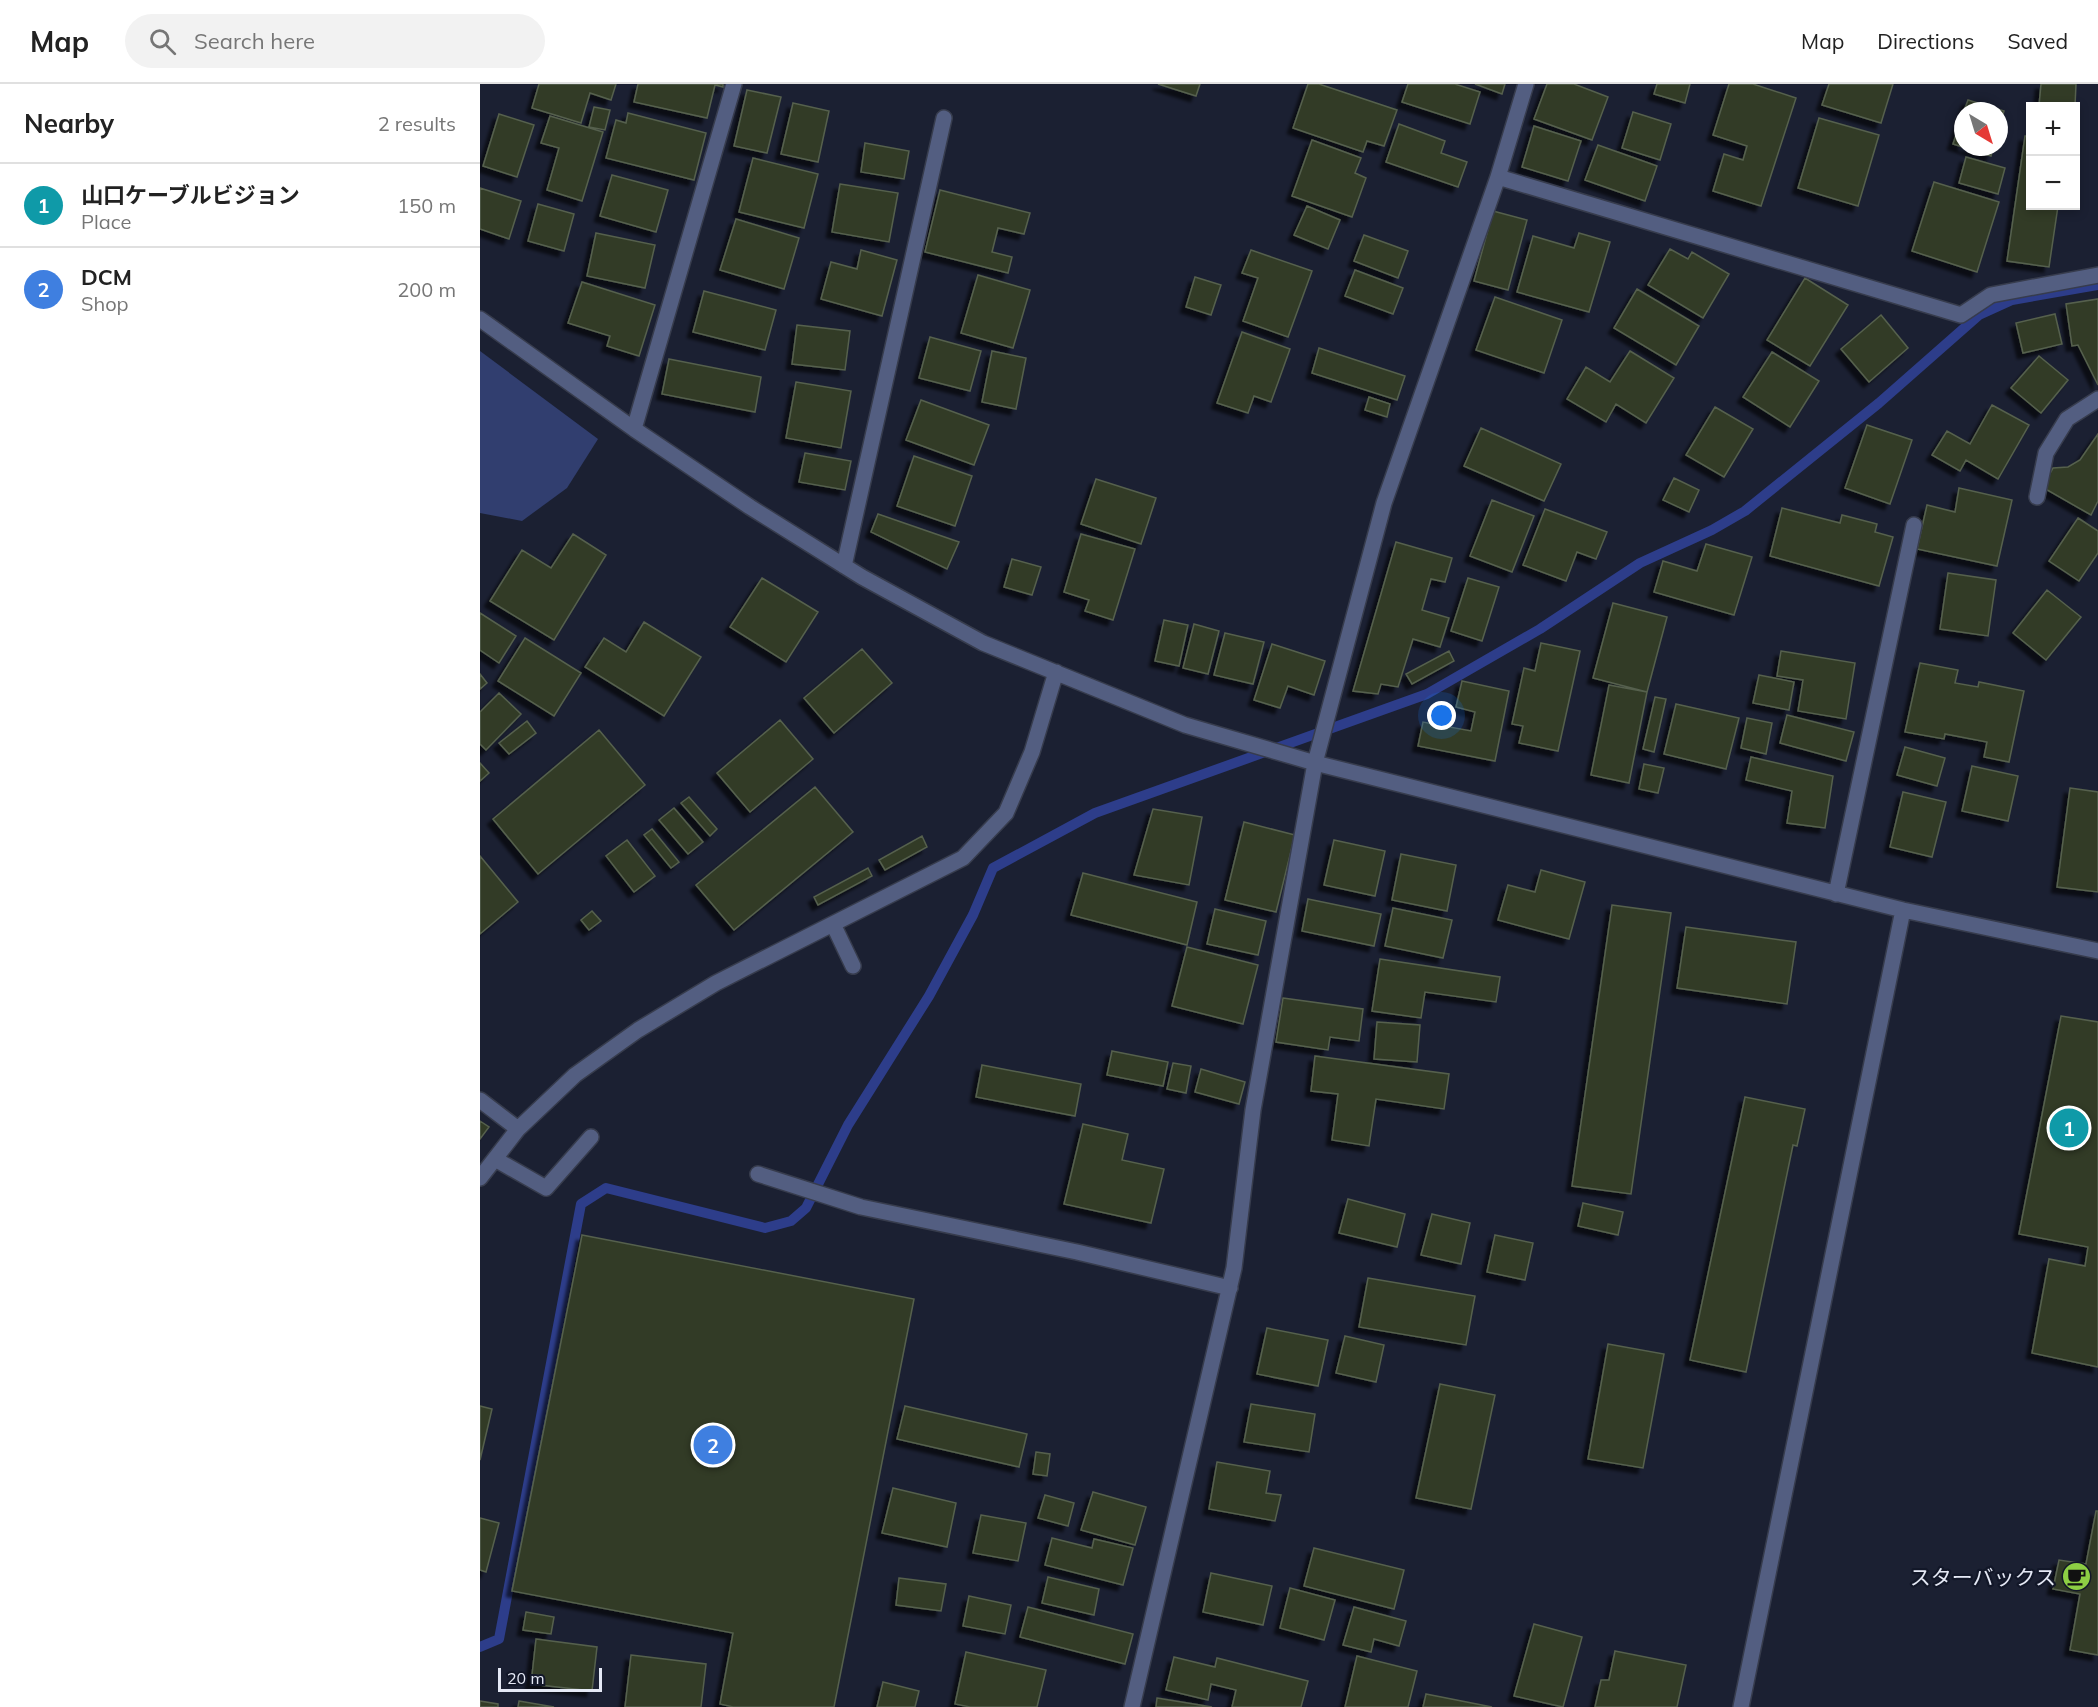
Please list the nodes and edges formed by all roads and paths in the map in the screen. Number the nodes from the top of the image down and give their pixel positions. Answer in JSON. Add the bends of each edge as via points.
{"nodes":[{"id":1,"x":734,"y":84,"type":"edge"},
{"id":2,"x":1526,"y":84,"type":"edge"},
{"id":3,"x":944,"y":118,"type":"dead end"},
{"id":4,"x":1498,"y":177,"type":"junction"},
{"id":5,"x":2098,"y":275,"type":"edge"},
{"id":6,"x":480,"y":319,"type":"edge"},
{"id":7,"x":2098,"y":399,"type":"edge"},
{"id":8,"x":634,"y":429,"type":"junction"},
{"id":9,"x":2037,"y":497,"type":"dead end"},
{"id":10,"x":1914,"y":525,"type":"dead end"},
{"id":11,"x":844,"y":566,"type":"junction"},
{"id":12,"x":1056,"y":672,"type":"junction"},
{"id":13,"x":1315,"y":763,"type":"junction"},
{"id":14,"x":1836,"y":894,"type":"junction"},
{"id":15,"x":1903,"y":910,"type":"junction"},
{"id":16,"x":833,"y":924,"type":"junction"},
{"id":17,"x":2098,"y":951,"type":"edge"},
{"id":18,"x":853,"y":966,"type":"dead end"},
{"id":19,"x":480,"y":1100,"type":"edge"},
{"id":20,"x":518,"y":1129,"type":"junction"},
{"id":21,"x":591,"y":1137,"type":"dead end"},
{"id":22,"x":495,"y":1159,"type":"junction"},
{"id":23,"x":758,"y":1174,"type":"dead end"},
{"id":24,"x":480,"y":1178,"type":"edge"},
{"id":25,"x":1230,"y":1288,"type":"junction"},
{"id":26,"x":1132,"y":1707,"type":"edge"},
{"id":27,"x":1741,"y":1707,"type":"edge"}],
"edges":[{"from":1,"to":8,"type":"street"},
{"from":2,"to":4,"type":"street"},
{"from":3,"to":11,"type":"street"},
{"from":4,"to":5,"type":"street","via":[[1961,315],[1991,295]]},
{"from":4,"to":13,"type":"street","via":[[1384,503]]},
{"from":6,"to":8,"type":"street"},
{"from":7,"to":9,"type":"street","via":[[2067,419],[2046,453]]},
{"from":8,"to":11,"type":"street"},
{"from":10,"to":14,"type":"street"},
{"from":11,"to":12,"type":"street","via":[[983,643]]},
{"from":12,"to":13,"type":"street","via":[[1185,725]]},
{"from":12,"to":16,"type":"street","via":[[1032,752],[1006,813],[963,858]]},
{"from":13,"to":14,"type":"street"},
{"from":13,"to":25,"type":"street","via":[[1253,1110]]},
{"from":14,"to":15,"type":"street"},
{"from":15,"to":17,"type":"street"},
{"from":15,"to":27,"type":"street"},
{"from":16,"to":18,"type":"street"},
{"from":16,"to":20,"type":"street","via":[[716,983],[638,1030],[574,1075]]},
{"from":19,"to":20,"type":"street"},
{"from":20,"to":22,"type":"street"},
{"from":21,"to":22,"type":"street","via":[[546,1188]]},
{"from":22,"to":24,"type":"street"},
{"from":23,"to":25,"type":"street","via":[[861,1208]]},
{"from":25,"to":26,"type":"street"}]}
